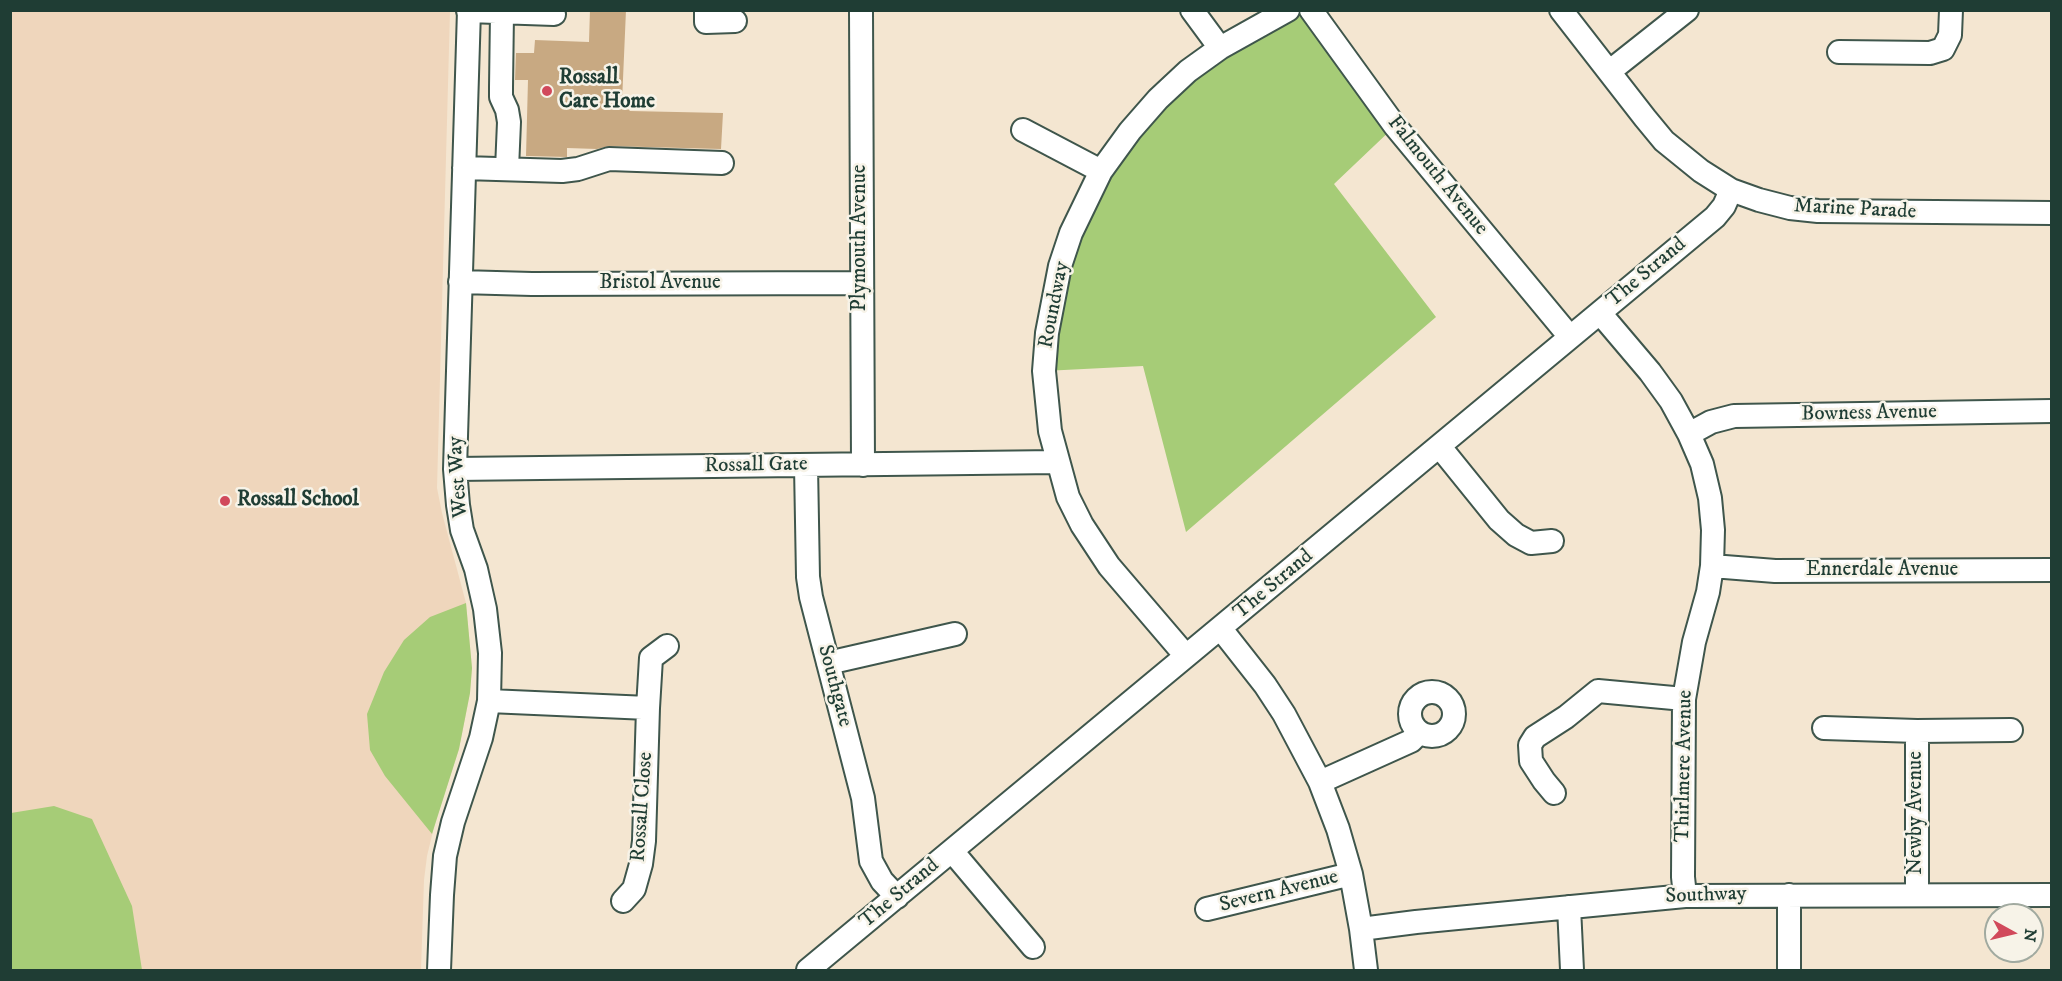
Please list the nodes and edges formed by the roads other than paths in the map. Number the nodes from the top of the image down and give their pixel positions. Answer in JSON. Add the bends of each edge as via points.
{"nodes":[{"id":1,"x":861,"y":10,"type":"edge"},
{"id":2,"x":1192,"y":10,"type":"edge"},
{"id":3,"x":1288,"y":10,"type":"edge"},
{"id":4,"x":1311,"y":10,"type":"edge"},
{"id":5,"x":1561,"y":10,"type":"edge"},
{"id":6,"x":1688,"y":10,"type":"edge"},
{"id":7,"x":1951,"y":10,"type":"edge"},
{"id":8,"x":468,"y":11,"type":"edge"},
{"id":9,"x":502,"y":13,"type":"junction"},
{"id":10,"x":554,"y":14,"type":"dead end"},
{"id":11,"x":735,"y":21,"type":"dead end"},
{"id":12,"x":706,"y":24,"type":"edge"},
{"id":13,"x":1220,"y":48,"type":"junction"},
{"id":14,"x":1839,"y":52,"type":"dead end"},
{"id":15,"x":1610,"y":71,"type":"junction"},
{"id":16,"x":1023,"y":130,"type":"dead end"},
{"id":17,"x":722,"y":163,"type":"dead end"},
{"id":18,"x":464,"y":168,"type":"junction"},
{"id":19,"x":507,"y":169,"type":"junction"},
{"id":20,"x":1101,"y":171,"type":"junction"},
{"id":21,"x":1731,"y":190,"type":"junction"},
{"id":22,"x":2052,"y":213,"type":"edge"},
{"id":23,"x":460,"y":282,"type":"junction"},
{"id":24,"x":861,"y":283,"type":"junction"},
{"id":25,"x":1600,"y":313,"type":"junction"},
{"id":26,"x":1570,"y":337,"type":"junction"},
{"id":27,"x":2052,"y":411,"type":"edge"},
{"id":28,"x":1689,"y":434,"type":"junction"},
{"id":29,"x":1440,"y":447,"type":"junction"},
{"id":30,"x":1057,"y":462,"type":"junction"},
{"id":31,"x":863,"y":465,"type":"junction"},
{"id":32,"x":806,"y":466,"type":"junction"},
{"id":33,"x":455,"y":469,"type":"junction"},
{"id":34,"x":1552,"y":541,"type":"dead end"},
{"id":35,"x":1712,"y":566,"type":"junction"},
{"id":36,"x":2052,"y":570,"type":"edge"},
{"id":37,"x":1221,"y":629,"type":"junction"},
{"id":38,"x":955,"y":634,"type":"dead end"},
{"id":39,"x":667,"y":646,"type":"dead end"},
{"id":40,"x":1185,"y":656,"type":"junction"},
{"id":41,"x":828,"y":663,"type":"junction"},
{"id":42,"x":1683,"y":699,"type":"junction"},
{"id":43,"x":489,"y":701,"type":"junction"},
{"id":44,"x":648,"y":708,"type":"junction"},
{"id":45,"x":1824,"y":728,"type":"dead end"},
{"id":46,"x":2011,"y":730,"type":"dead end"},
{"id":47,"x":1917,"y":731,"type":"junction"},
{"id":48,"x":1419,"y":733,"type":"dead end"},
{"id":49,"x":1320,"y":782,"type":"junction"},
{"id":50,"x":1554,"y":793,"type":"dead end"},
{"id":51,"x":952,"y":851,"type":"junction"},
{"id":52,"x":1351,"y":874,"type":"junction"},
{"id":53,"x":1789,"y":895,"type":"junction"},
{"id":54,"x":1917,"y":895,"type":"junction"},
{"id":55,"x":2052,"y":895,"type":"edge"},
{"id":56,"x":1684,"y":896,"type":"junction"},
{"id":57,"x":897,"y":897,"type":"junction"},
{"id":58,"x":623,"y":901,"type":"dead end"},
{"id":59,"x":1569,"y":907,"type":"junction"},
{"id":60,"x":1207,"y":909,"type":"dead end"},
{"id":61,"x":1361,"y":929,"type":"junction"},
{"id":62,"x":1033,"y":947,"type":"dead end"},
{"id":63,"x":439,"y":970,"type":"edge"},
{"id":64,"x":808,"y":970,"type":"edge"},
{"id":65,"x":1366,"y":970,"type":"edge"},
{"id":66,"x":1572,"y":970,"type":"edge"},
{"id":67,"x":1789,"y":970,"type":"edge"}],
"edges":[{"from":1,"to":24,"type":"street","name":"Plymouth Avenue"},
{"from":2,"to":13,"type":"street"},
{"from":3,"to":13,"type":"street","name":"Roundway"},
{"from":4,"to":26,"type":"street","name":"Falmouth Avenue","via":[[1395,126]]},
{"from":5,"to":15,"type":"street","name":"Marine Parade"},
{"from":6,"to":15,"type":"street"},
{"from":7,"to":14,"type":"street","via":[[1950,34],[1943,49],[1930,53]]},
{"from":8,"to":9,"type":"street"},
{"from":8,"to":18,"type":"street","name":"West Way"},
{"from":9,"to":10,"type":"street"},
{"from":9,"to":19,"type":"street","via":[[501,97],[509,122]]},
{"from":11,"to":12,"type":"street"},
{"from":13,"to":20,"type":"street","name":"Roundway","via":[[1158,99]]},
{"from":15,"to":21,"type":"street","name":"Marine Parade","via":[[1664,141]]},
{"from":16,"to":20,"type":"street"},
{"from":17,"to":19,"type":"street","via":[[609,159],[578,169]]},
{"from":18,"to":19,"type":"street"},
{"from":18,"to":23,"type":"street","name":"West Way"},
{"from":20,"to":30,"type":"street","name":"Roundway","via":[[1071,232],[1047,333],[1046,398]]},
{"from":21,"to":22,"type":"street","name":"Marine Parade","via":[[1790,208],[1818,211]]},
{"from":21,"to":25,"type":"street","name":"The Strand","via":[[1715,217]]},
{"from":23,"to":24,"type":"street","name":"Bristol Avenue"},
{"from":23,"to":33,"type":"street","name":"West Way"},
{"from":24,"to":31,"type":"street","name":"Plymouth Avenue"},
{"from":25,"to":26,"type":"street","name":"The Strand"},
{"from":25,"to":28,"type":"street","name":"Thirlmere Avenue","via":[[1655,379]]},
{"from":26,"to":29,"type":"street","name":"The Strand"},
{"from":27,"to":28,"type":"street","name":"Bowness Avenue","via":[[1734,416]]},
{"from":28,"to":35,"type":"street","name":"Thirlmere Avenue","via":[[1710,498]]},
{"from":29,"to":34,"type":"street","via":[[1499,520],[1516,535],[1531,543]]},
{"from":29,"to":37,"type":"street","name":"The Strand"},
{"from":30,"to":31,"type":"street","name":"Rossall Gate"},
{"from":30,"to":40,"type":"street","name":"Roundway","via":[[1068,497],[1109,566]]},
{"from":31,"to":32,"type":"street","name":"Rossall Gate"},
{"from":32,"to":33,"type":"street","name":"Rossall Gate"},
{"from":32,"to":41,"type":"street","name":"Southgate","via":[[808,577]]},
{"from":33,"to":43,"type":"street","name":"West Way","via":[[462,530],[485,609],[490,653]]},
{"from":35,"to":36,"type":"street","name":"Ennerdale Avenue","via":[[1775,571]]},
{"from":35,"to":42,"type":"street","name":"Thirlmere Avenue"},
{"from":37,"to":40,"type":"street","name":"The Strand"},
{"from":37,"to":49,"type":"street","via":[[1284,714]]},
{"from":38,"to":41,"type":"street"},
{"from":39,"to":44,"type":"street","name":"Rossall Close","via":[[651,658]]},
{"from":40,"to":51,"type":"street","name":"The Strand"},
{"from":41,"to":57,"type":"street","name":"Southgate","via":[[863,798],[871,861]]},
{"from":42,"to":50,"type":"street","via":[[1598,691],[1535,737],[1530,745],[1532,761]]},
{"from":42,"to":56,"type":"street","name":"Thirlmere Avenue"},
{"from":43,"to":44,"type":"street"},
{"from":43,"to":63,"type":"street","name":"West Way","via":[[445,856]]},
{"from":44,"to":58,"type":"street","name":"Rossall Close","via":[[644,841],[634,889]]},
{"from":45,"to":47,"type":"street","name":"Newby Avenue"},
{"from":46,"to":47,"type":"street","name":"Newby Avenue"},
{"from":47,"to":54,"type":"street","name":"Newby Avenue"},
{"from":48,"to":49,"type":"street","via":[[1411,741]]},
{"from":49,"to":52,"type":"street"},
{"from":51,"to":57,"type":"street","name":"The Strand"},
{"from":51,"to":62,"type":"street"},
{"from":52,"to":60,"type":"street","name":"Severn Avenue"},
{"from":52,"to":61,"type":"street"},
{"from":53,"to":54,"type":"street","name":"Southway"},
{"from":53,"to":56,"type":"street","name":"Southway"},
{"from":53,"to":67,"type":"street"},
{"from":54,"to":55,"type":"street","name":"Southway"},
{"from":56,"to":59,"type":"street","name":"Southway"},
{"from":57,"to":64,"type":"street","name":"The Strand"},
{"from":59,"to":61,"type":"street","name":"Southway"},
{"from":59,"to":66,"type":"street"},
{"from":61,"to":65,"type":"street"}]}
